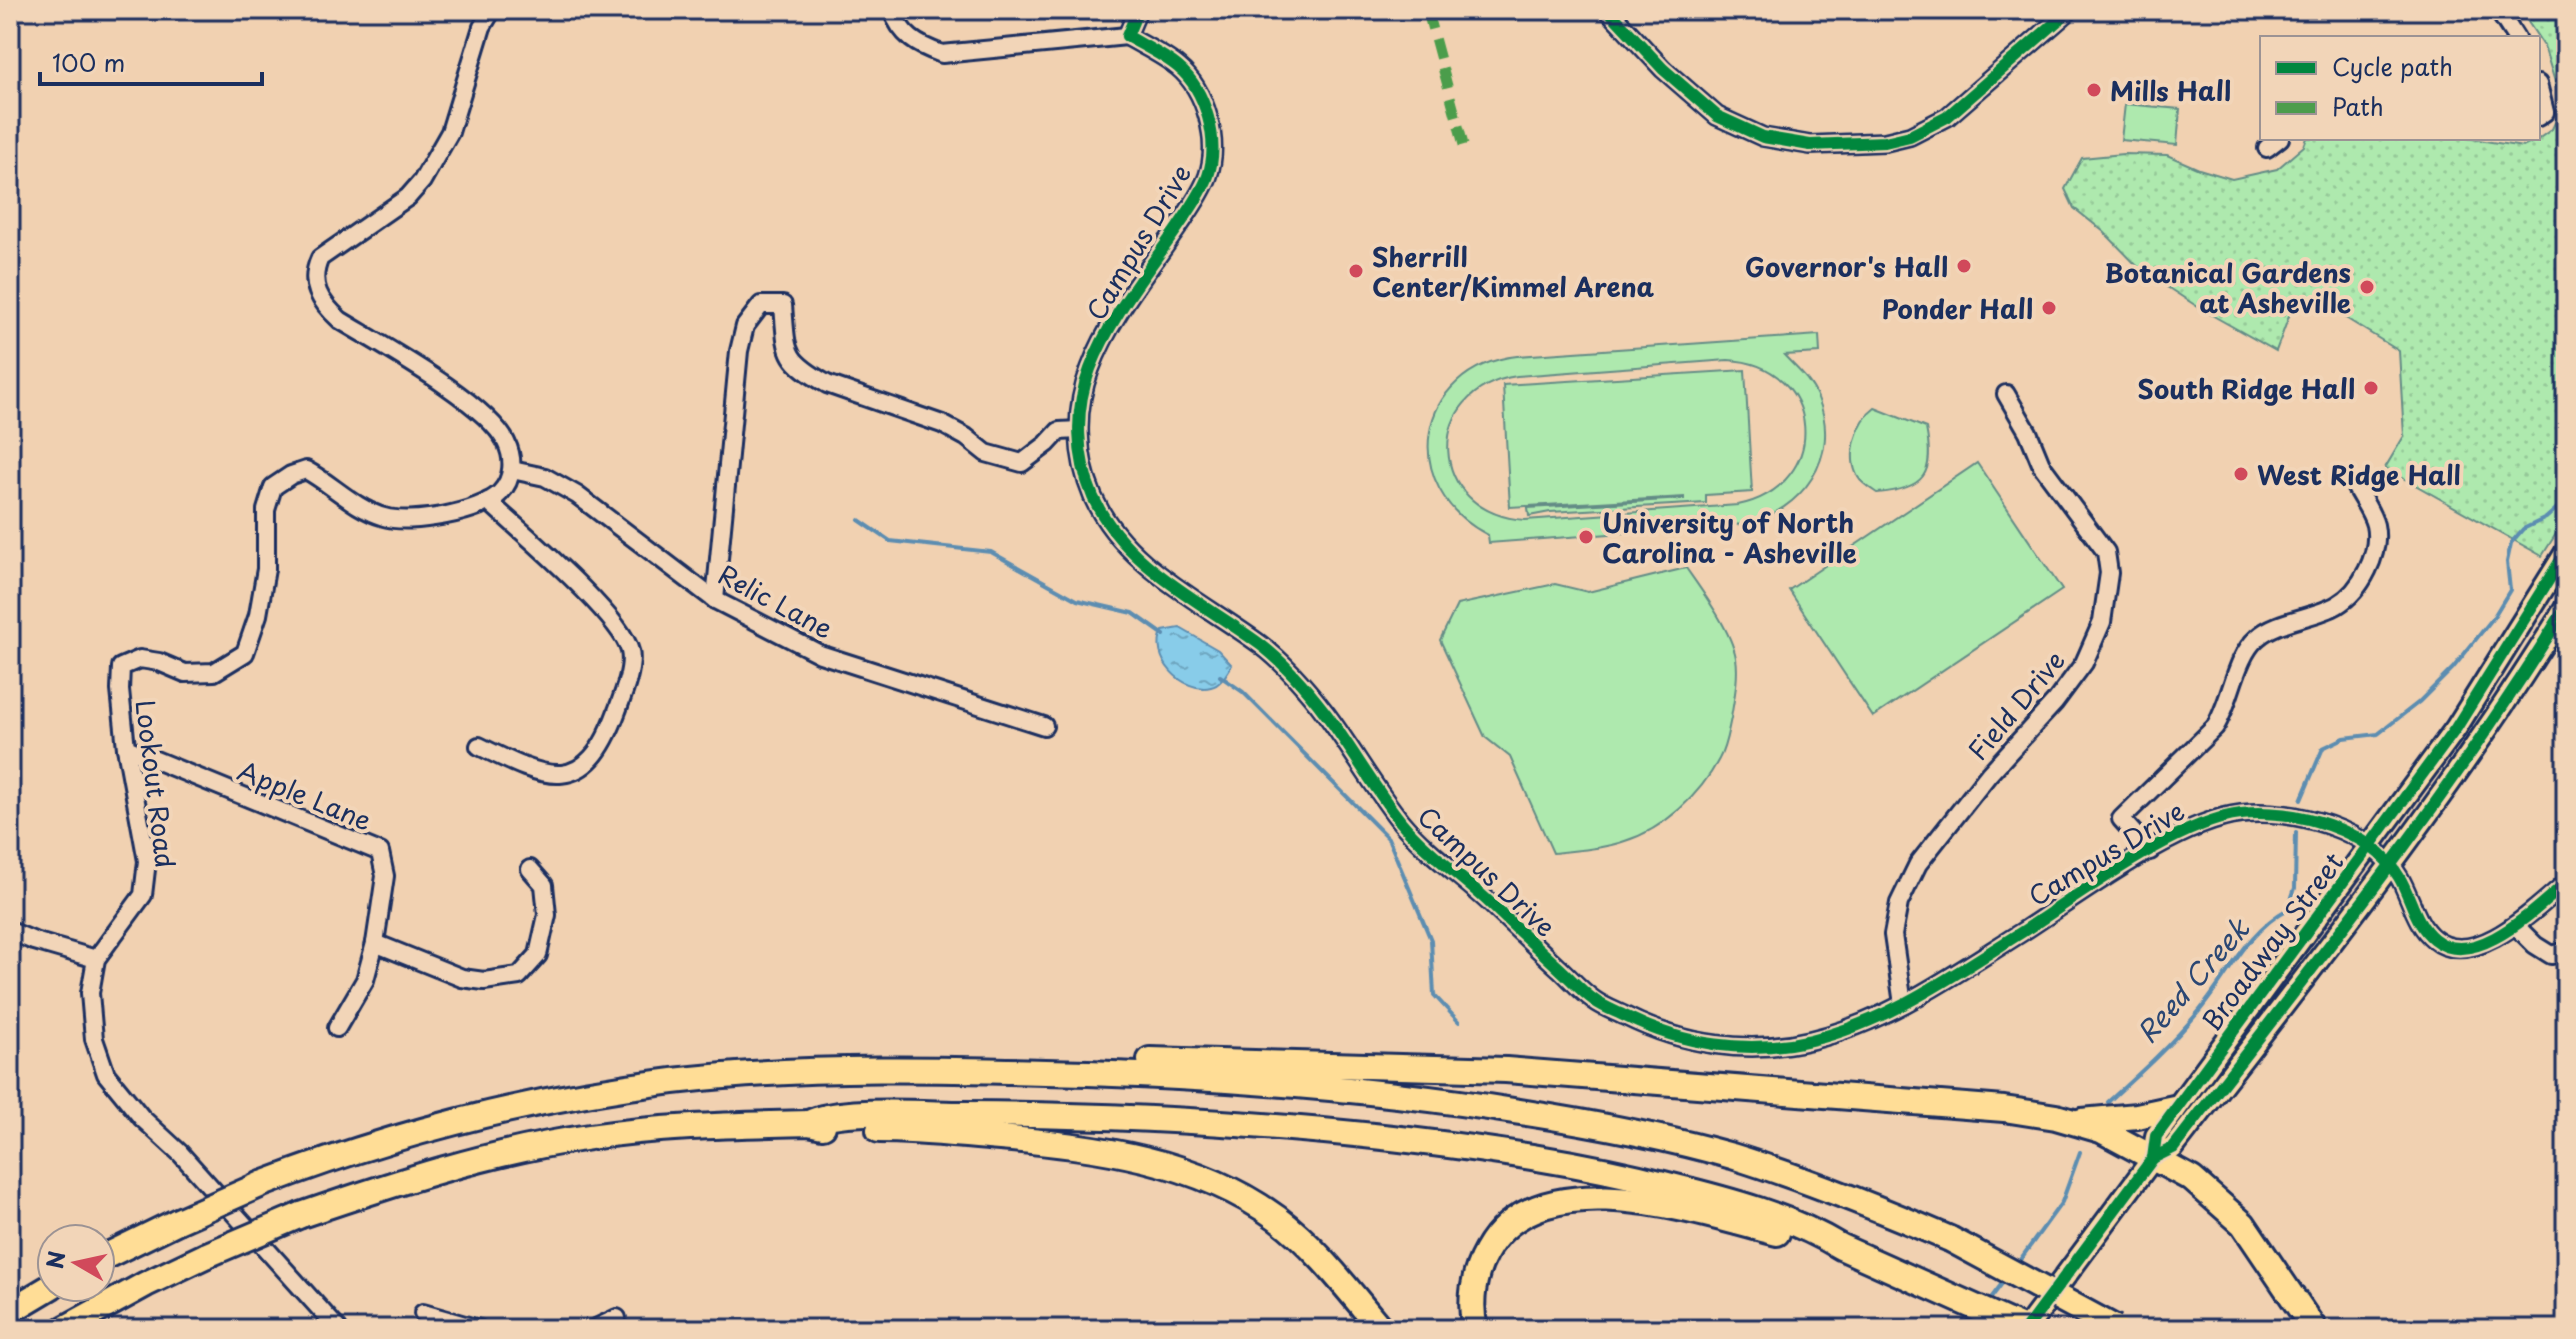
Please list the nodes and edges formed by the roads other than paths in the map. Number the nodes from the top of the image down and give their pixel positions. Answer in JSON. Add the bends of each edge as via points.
{"nodes":[{"id":1,"x":492,"y":10,"type":"edge"},
{"id":2,"x":892,"y":10,"type":"edge"},
{"id":3,"x":1138,"y":10,"type":"edge"},
{"id":4,"x":1608,"y":10,"type":"edge"},
{"id":5,"x":2070,"y":10,"type":"edge"},
{"id":6,"x":2498,"y":10,"type":"edge"},
{"id":7,"x":1127,"y":36,"type":"junction"},
{"id":8,"x":2515,"y":36,"type":"edge"},
{"id":9,"x":2540,"y":92,"type":"edge"},
{"id":10,"x":2540,"y":116,"type":"edge"},
{"id":11,"x":2006,"y":394,"type":"dead end"},
{"id":12,"x":1079,"y":430,"type":"junction"},
{"id":13,"x":512,"y":470,"type":"junction"},
{"id":14,"x":2355,"y":486,"type":"dead end"},
{"id":15,"x":488,"y":501,"type":"junction"},
{"id":16,"x":2566,"y":552,"type":"edge"},
{"id":17,"x":715,"y":600,"type":"junction"},
{"id":18,"x":2566,"y":607,"type":"edge"},
{"id":19,"x":1044,"y":726,"type":"dead end"},
{"id":20,"x":479,"y":746,"type":"dead end"},
{"id":21,"x":126,"y":748,"type":"junction"},
{"id":22,"x":2371,"y":846,"type":"junction"},
{"id":23,"x":2150,"y":851,"type":"junction"},
{"id":24,"x":2389,"y":863,"type":"junction"},
{"id":25,"x":530,"y":869,"type":"dead end"},
{"id":26,"x":2566,"y":883,"type":"edge"},
{"id":27,"x":2516,"y":926,"type":"junction"},
{"id":28,"x":10,"y":931,"type":"edge"},
{"id":29,"x":375,"y":943,"type":"junction"},
{"id":30,"x":2566,"y":951,"type":"edge"},
{"id":31,"x":96,"y":959,"type":"junction"},
{"id":32,"x":1903,"y":1004,"type":"junction"},
{"id":33,"x":337,"y":1028,"type":"dead end"},
{"id":34,"x":906,"y":1070,"type":"junction"},
{"id":35,"x":2174,"y":1108,"type":"junction"},
{"id":36,"x":2076,"y":1122,"type":"junction"},
{"id":37,"x":809,"y":1123,"type":"junction"},
{"id":38,"x":2153,"y":1158,"type":"junction"},
{"id":39,"x":1841,"y":1247,"type":"junction"},
{"id":40,"x":116,"y":1251,"type":"edge"},
{"id":41,"x":36,"y":1296,"type":"edge"},
{"id":42,"x":10,"y":1311,"type":"edge"},
{"id":43,"x":423,"y":1313,"type":"dead end"},
{"id":44,"x":617,"y":1318,"type":"dead end"},
{"id":45,"x":2116,"y":1328,"type":"edge"},
{"id":46,"x":64,"y":1329,"type":"edge"},
{"id":47,"x":338,"y":1329,"type":"edge"},
{"id":48,"x":479,"y":1329,"type":"edge"},
{"id":49,"x":594,"y":1329,"type":"edge"},
{"id":50,"x":1381,"y":1329,"type":"edge"},
{"id":51,"x":1475,"y":1329,"type":"edge"},
{"id":52,"x":2025,"y":1329,"type":"edge"},
{"id":53,"x":2314,"y":1329,"type":"edge"}],
"edges":[{"from":1,"to":13,"type":"street","via":[[435,162],[408,197],[320,258],[314,283],[340,320],[482,413],[505,440]]},
{"from":2,"to":7,"type":"street","via":[[902,32],[942,54]]},
{"from":3,"to":7,"type":"street"},
{"from":4,"to":5,"type":"street","via":[[1717,116],[1763,137],[1810,145],[1885,142],[1935,124]]},
{"from":6,"to":8,"type":"street"},
{"from":7,"to":12,"type":"street","name":"Campus Drive","via":[[1177,66],[1199,89],[1212,129],[1209,174],[1092,364],[1082,394]]},
{"from":9,"to":10,"type":"street","via":[[2545,112]]},
{"from":11,"to":32,"type":"street","name":"Field Drive","via":[[2042,466],[2106,552],[2109,573],[2102,622],[2084,663],[2055,702],[1918,864],[1899,903],[1893,935]]},
{"from":12,"to":17,"type":"street","via":[[1059,431],[1022,463],[986,453],[942,424],[810,374],[792,360],[784,337],[783,305],[761,305],[745,326],[739,351]]},
{"from":12,"to":32,"type":"street","name":"Campus Drive","via":[[1091,493],[1120,539],[1267,649],[1307,688],[1405,827],[1594,1001],[1645,1026],[1701,1044],[1744,1048],[1806,1042],[1851,1029]]},
{"from":13,"to":15,"type":"street","via":[[499,494]]},
{"from":13,"to":17,"type":"street","name":"Relic Lane","via":[[545,477],[577,495]]},
{"from":14,"to":23,"type":"street","via":[[2375,523],[2369,568],[2338,605],[2257,637],[2245,653],[2215,727],[2121,819]]},
{"from":15,"to":20,"type":"street","via":[[610,615],[630,652],[627,686],[613,724],[596,754],[580,768],[536,773]]},
{"from":15,"to":21,"type":"street","name":"Lookout Road","via":[[425,519],[386,518],[306,470],[273,487],[266,510],[266,569],[245,653],[214,672],[185,673],[140,659],[121,667]]},
{"from":16,"to":22,"type":"main road","name":"Broadway Street","via":[[2456,728]]},
{"from":17,"to":19,"type":"street","name":"Relic Lane","via":[[820,654]]},
{"from":18,"to":24,"type":"main road","name":"Broadway Street","via":[[2453,778]]},
{"from":21,"to":29,"type":"street","name":"Apple Lane","via":[[380,852],[385,876]]},
{"from":21,"to":31,"type":"street","name":"Lookout Road","via":[[147,861],[143,895]]},
{"from":22,"to":23,"type":"street","name":"Campus Drive","via":[[2298,815],[2263,812],[2210,820]]},
{"from":22,"to":24,"type":"street","name":"Campus Drive"},
{"from":22,"to":35,"type":"main road","name":"Broadway Street"},
{"from":23,"to":32,"type":"street","name":"Campus Drive"},
{"from":24,"to":27,"type":"street","name":"Campus Drive","via":[[2418,920],[2438,943],[2472,947]]},
{"from":24,"to":38,"type":"main road","name":"Broadway Street","via":[[2173,1148]]},
{"from":25,"to":29,"type":"street","via":[[544,885],[547,915],[538,955],[519,976],[462,978]]},
{"from":26,"to":27,"type":"street"},
{"from":27,"to":30,"type":"street","via":[[2551,955]]},
{"from":28,"to":31,"type":"street"},
{"from":29,"to":33,"type":"street","via":[[365,980]]},
{"from":31,"to":47,"type":"street","name":"Lookout Road","via":[[91,1005],[94,1039],[106,1074]]},
{"from":34,"to":36,"type":"highway","via":[[933,1057],[1506,1070],[2004,1109]]},
{"from":34,"to":40,"type":"highway","bridge":true,"via":[[727,1076],[507,1108],[320,1161]]},
{"from":34,"to":45,"type":"highway","bridge":true,"via":[[1243,1080],[1586,1122],[1731,1156],[1849,1196],[1950,1239]]},
{"from":35,"to":36,"type":"highway"},
{"from":35,"to":38,"type":"main road","name":"Broadway Street","via":[[2156,1136]]},
{"from":36,"to":38,"type":"highway"},
{"from":37,"to":39,"type":"highway","via":[[834,1114],[1155,1118],[1462,1146],[1577,1165],[1719,1198],[1816,1232]]},
{"from":37,"to":46,"type":"highway","bridge":true,"via":[[679,1127],[587,1137],[417,1177],[301,1215],[207,1255]]},
{"from":37,"to":50,"type":"highway","via":[[1053,1143],[1180,1168],[1280,1221]]},
{"from":38,"to":52,"type":"main road","name":"Broadway Street"},
{"from":38,"to":53,"type":"highway","via":[[2192,1179],[2243,1224]]},
{"from":39,"to":51,"type":"highway","via":[[1809,1244],[1659,1205],[1600,1197],[1570,1199],[1522,1216],[1492,1241],[1474,1281]]},
{"from":39,"to":52,"type":"highway"},
{"from":41,"to":42,"type":"highway"},
{"from":43,"to":48,"type":"street"},
{"from":44,"to":49,"type":"street"}]}
